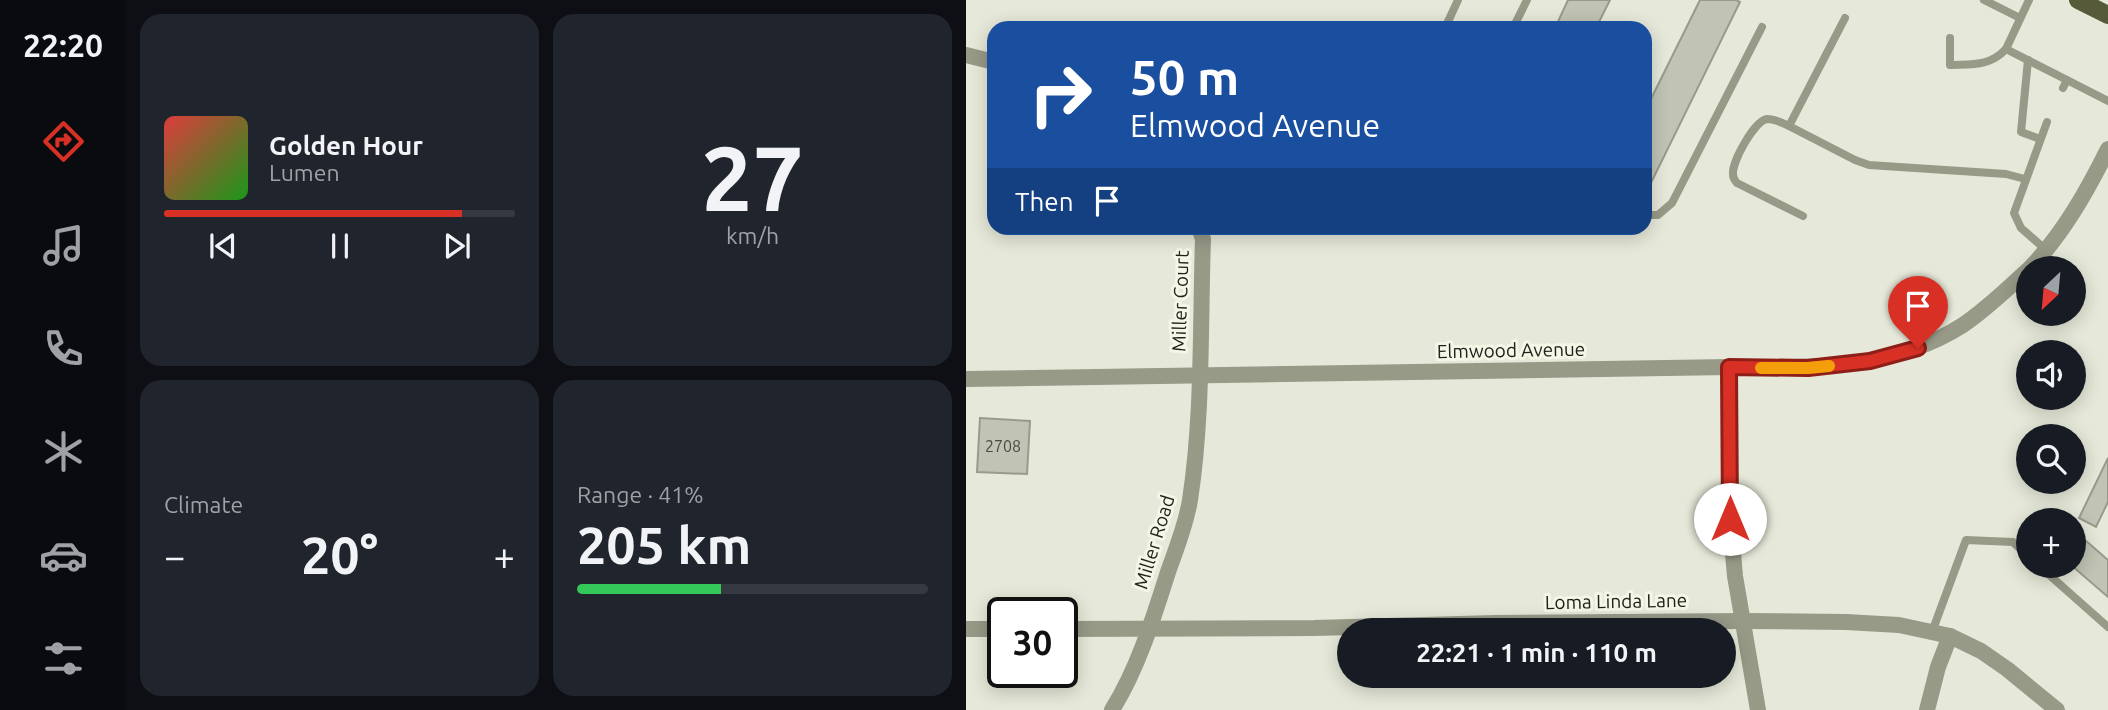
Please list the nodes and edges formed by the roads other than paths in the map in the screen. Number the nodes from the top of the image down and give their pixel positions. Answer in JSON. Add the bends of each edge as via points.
{"nodes":[{"id":1,"x":1458,"y":0,"type":"edge"},
{"id":2,"x":1527,"y":0,"type":"edge"},
{"id":3,"x":1984,"y":0,"type":"edge"},
{"id":4,"x":2029,"y":0,"type":"edge"},
{"id":5,"x":2078,"y":0,"type":"edge"},
{"id":6,"x":2108,"y":15,"type":"edge"},
{"id":7,"x":1845,"y":18,"type":"dead end"},
{"id":8,"x":2020,"y":18,"type":"junction"},
{"id":9,"x":1448,"y":21,"type":"edge"},
{"id":10,"x":1516,"y":21,"type":"edge"},
{"id":11,"x":1762,"y":27,"type":"dead end"},
{"id":12,"x":1950,"y":38,"type":"dead end"},
{"id":13,"x":2006,"y":49,"type":"junction"},
{"id":14,"x":966,"y":55,"type":"edge"},
{"id":15,"x":987,"y":60,"type":"edge"},
{"id":16,"x":2028,"y":60,"type":"junction"},
{"id":17,"x":2108,"y":101,"type":"edge"},
{"id":18,"x":2047,"y":122,"type":"dead end"},
{"id":19,"x":1789,"y":126,"type":"junction"},
{"id":20,"x":2040,"y":139,"type":"junction"},
{"id":21,"x":2108,"y":149,"type":"edge"},
{"id":22,"x":2025,"y":179,"type":"junction"},
{"id":23,"x":1652,"y":215,"type":"edge"},
{"id":24,"x":1803,"y":216,"type":"dead end"},
{"id":25,"x":1202,"y":235,"type":"edge"},
{"id":26,"x":2046,"y":249,"type":"junction"},
{"id":27,"x":2040,"y":256,"type":"edge"},
{"id":28,"x":2016,"y":281,"type":"edge"},
{"id":29,"x":1729,"y":367,"type":"junction"},
{"id":30,"x":1199,"y":377,"type":"junction"},
{"id":31,"x":966,"y":379,"type":"edge"},
{"id":32,"x":2016,"y":545,"type":"edge"},
{"id":33,"x":2053,"y":578,"type":"edge"},
{"id":34,"x":1741,"y":621,"type":"junction"},
{"id":35,"x":2108,"y":627,"type":"edge"},
{"id":36,"x":1150,"y":628,"type":"junction"},
{"id":37,"x":966,"y":629,"type":"edge"},
{"id":38,"x":987,"y":629,"type":"edge"},
{"id":39,"x":1078,"y":629,"type":"edge"},
{"id":40,"x":1932,"y":632,"type":"junction"},
{"id":41,"x":1950,"y":636,"type":"junction"},
{"id":42,"x":1112,"y":710,"type":"edge"},
{"id":43,"x":1758,"y":710,"type":"edge"},
{"id":44,"x":1927,"y":710,"type":"edge"},
{"id":45,"x":2057,"y":710,"type":"edge"}],
"edges":[{"from":1,"to":9,"type":"lane"},
{"from":2,"to":10,"type":"lane"},
{"from":3,"to":8,"type":"lane"},
{"from":4,"to":8,"type":"lane"},
{"from":5,"to":6,"type":"main road"},
{"from":7,"to":19,"type":"lane"},
{"from":8,"to":13,"type":"lane"},
{"from":11,"to":23,"type":"lane","via":[[1672,203]]},
{"from":12,"to":13,"type":"lane","via":[[1950,65],[1988,62]]},
{"from":13,"to":16,"type":"lane"},
{"from":14,"to":15,"type":"street"},
{"from":16,"to":17,"type":"lane","via":[[2065,84]]},
{"from":16,"to":20,"type":"lane","via":[[2021,132]]},
{"from":18,"to":20,"type":"lane"},
{"from":19,"to":22,"type":"lane","via":[[1869,165]]},
{"from":19,"to":24,"type":"lane","via":[[1768,119],[1752,130],[1732,171],[1733,178]]},
{"from":20,"to":22,"type":"lane"},
{"from":21,"to":26,"type":"street","name":"Elmwood Avenue","via":[[2088,190]]},
{"from":22,"to":26,"type":"lane","via":[[2014,213],[2021,228]]},
{"from":25,"to":30,"type":"street","name":"Miller Court"},
{"from":26,"to":27,"type":"street","name":"Elmwood Avenue"},
{"from":28,"to":29,"type":"street","name":"Elmwood Avenue","via":[[1963,325],[1918,348],[1870,361],[1808,368]]},
{"from":29,"to":30,"type":"street","name":"Elmwood Avenue"},
{"from":29,"to":34,"type":"street","via":[[1730,519]]},
{"from":30,"to":31,"type":"street","name":"Elmwood Avenue"},
{"from":30,"to":36,"type":"street","name":"Miller Road","via":[[1190,503]]},
{"from":32,"to":40,"type":"lane","via":[[1966,540]]},
{"from":33,"to":35,"type":"lane"},
{"from":34,"to":36,"type":"street","name":"Loma Linda Lane"},
{"from":34,"to":40,"type":"street","name":"Loma Linda Lane","via":[[1899,625]]},
{"from":34,"to":43,"type":"street"},
{"from":36,"to":39,"type":"street","name":"Loma Linda Lane"},
{"from":36,"to":42,"type":"street","name":"Miller Road"},
{"from":37,"to":38,"type":"street"},
{"from":40,"to":41,"type":"street","name":"Loma Linda Lane"},
{"from":41,"to":44,"type":"street"},
{"from":41,"to":45,"type":"street","name":"Loma Linda Lane","via":[[1981,651]]}]}
